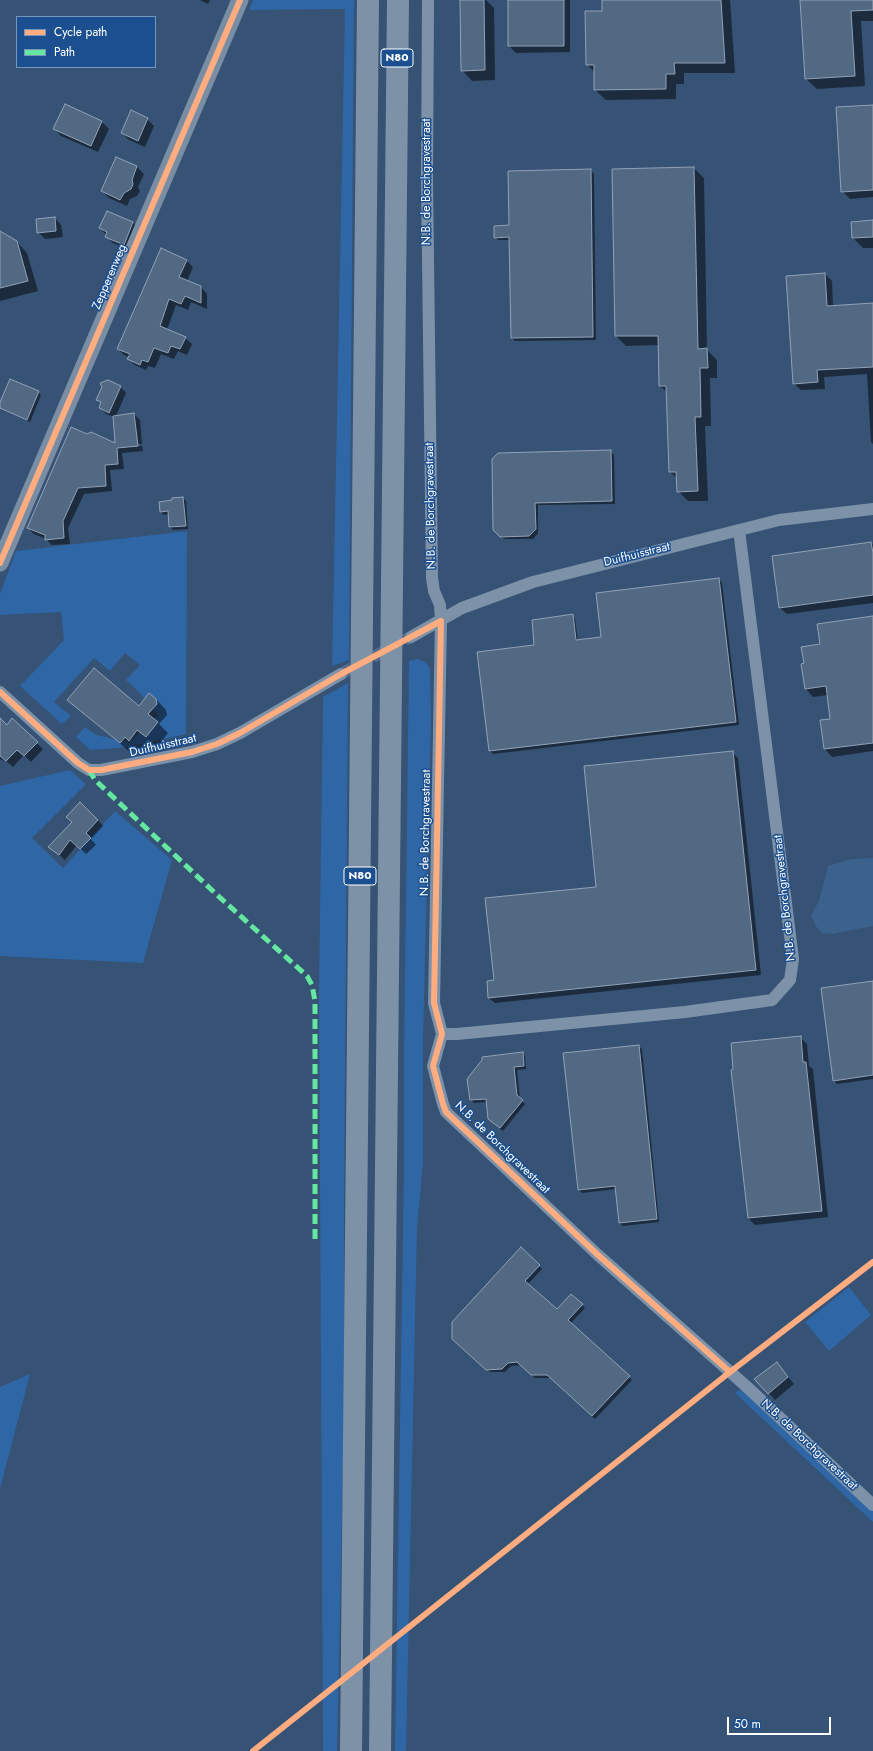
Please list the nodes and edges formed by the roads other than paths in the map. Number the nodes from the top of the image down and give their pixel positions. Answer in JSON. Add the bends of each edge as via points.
{"nodes":[{"id":1,"x":240,"y":0,"type":"edge"},
{"id":2,"x":368,"y":0,"type":"edge"},
{"id":3,"x":398,"y":0,"type":"edge"},
{"id":4,"x":428,"y":0,"type":"edge"},
{"id":5,"x":873,"y":509,"type":"edge"},
{"id":6,"x":739,"y":530,"type":"junction"},
{"id":7,"x":0,"y":563,"type":"edge"},
{"id":8,"x":441,"y":620,"type":"junction"},
{"id":9,"x":411,"y":638,"type":"tunnel mouth"},
{"id":10,"x":341,"y":674,"type":"tunnel mouth"},
{"id":11,"x":0,"y":692,"type":"edge"},
{"id":12,"x":442,"y":1034,"type":"junction"},
{"id":13,"x":873,"y":1505,"type":"edge"},
{"id":14,"x":351,"y":1751,"type":"edge"},
{"id":15,"x":380,"y":1751,"type":"edge"}],
"edges":[{"from":1,"to":7,"type":"street","name":"Zepperenweg"},
{"from":2,"to":14,"type":"highway","number":"N80"},
{"from":3,"to":15,"type":"highway","number":"N80"},
{"from":4,"to":8,"type":"street","name":"N.B. de Borchgravestraat","via":[[427,271],[432,578],[440,605]]},
{"from":5,"to":6,"type":"street","name":"Duifhuisstraat","via":[[779,520]]},
{"from":6,"to":8,"type":"street","name":"Duifhuisstraat","via":[[533,582],[462,608]]},
{"from":6,"to":12,"type":"street","name":"N.B. de Borchgravestraat","via":[[794,959],[790,980],[772,1000],[677,1012]]},
{"from":8,"to":9,"type":"street","name":"Duifhuisstraat"},
{"from":8,"to":12,"type":"street","name":"N.B. de Borchgravestraat","via":[[434,1003]]},
{"from":10,"to":11,"type":"street","name":"Duifhuisstraat","via":[[217,744],[192,752],[102,770],[89,770],[78,763]]},
{"from":12,"to":13,"type":"street","name":"N.B. de Borchgravestraat","via":[[433,1066],[446,1112],[598,1255],[746,1386]]}]}
